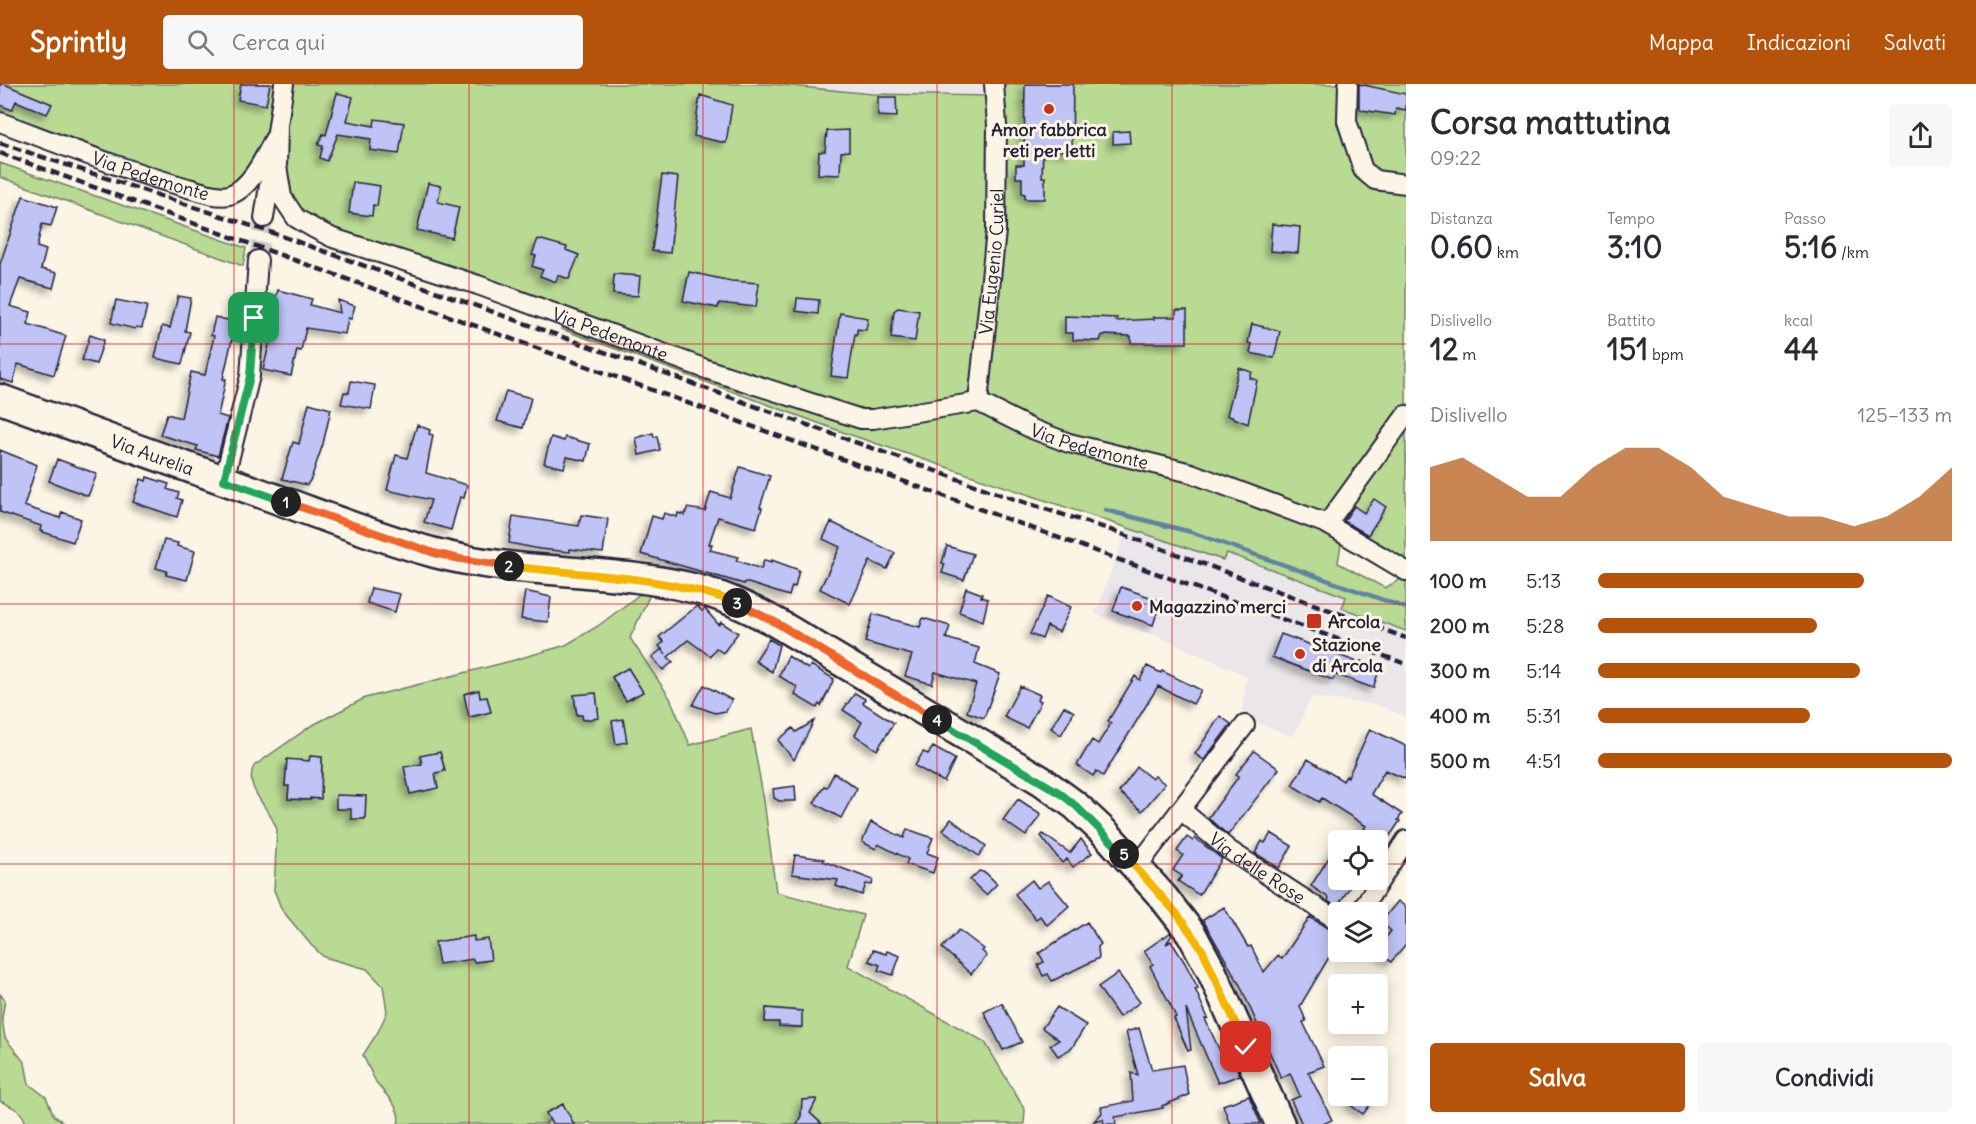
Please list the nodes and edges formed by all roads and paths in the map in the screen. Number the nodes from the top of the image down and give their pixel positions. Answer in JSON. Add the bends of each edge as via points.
{"nodes":[{"id":1,"x":284,"y":84,"type":"edge"},
{"id":2,"x":994,"y":84,"type":"edge"},
{"id":3,"x":1348,"y":84,"type":"edge"},
{"id":4,"x":0,"y":122,"type":"edge"},
{"id":5,"x":278,"y":129,"type":"junction"},
{"id":6,"x":1406,"y":184,"type":"edge"},
{"id":7,"x":264,"y":218,"type":"tunnel mouth"},
{"id":8,"x":258,"y":260,"type":"tunnel mouth"},
{"id":9,"x":0,"y":399,"type":"edge"},
{"id":10,"x":978,"y":402,"type":"junction"},
{"id":11,"x":1406,"y":415,"type":"edge"},
{"id":12,"x":224,"y":480,"type":"junction"},
{"id":13,"x":1327,"y":524,"type":"junction"},
{"id":14,"x":1406,"y":571,"type":"edge"},
{"id":15,"x":1245,"y":725,"type":"dead end"},
{"id":16,"x":1181,"y":810,"type":"junction"},
{"id":17,"x":1406,"y":840,"type":"edge"},
{"id":18,"x":1137,"y":867,"type":"junction"},
{"id":19,"x":1366,"y":902,"type":"edge"},
{"id":20,"x":1328,"y":914,"type":"edge"},
{"id":21,"x":1280,"y":1124,"type":"edge"}],
"edges":[{"from":1,"to":5,"type":"street"},
{"from":2,"to":10,"type":"street","name":"Via Eugenio Curiel","via":[[996,231]]},
{"from":3,"to":6,"type":"street","via":[[1347,121],[1363,170],[1375,180]]},
{"from":4,"to":5,"type":"street","name":"Via Pedemonte","via":[[213,195],[229,195],[242,187],[262,163]]},
{"from":5,"to":7,"type":"street"},
{"from":5,"to":10,"type":"street","name":"Via Pedemonte","via":[[277,166],[282,197],[296,218],[333,238],[861,419]]},
{"from":8,"to":12,"type":"street","via":[[250,376]]},
{"from":9,"to":12,"type":"main road","name":"Via Aurelia"},
{"from":10,"to":13,"type":"street","name":"Via Pedemonte","via":[[1069,443],[1191,473]]},
{"from":11,"to":13,"type":"street"},
{"from":12,"to":18,"type":"main road","name":"Via Aurelia","via":[[434,553],[519,567],[669,583],[743,606],[1042,781],[1076,806]]},
{"from":13,"to":14,"type":"street","name":"Via Pedemonte"},
{"from":15,"to":16,"type":"street"},
{"from":16,"to":18,"type":"street"},
{"from":16,"to":20,"type":"street","name":"Via delle Rose","via":[[1229,850]]},
{"from":17,"to":19,"type":"street"},
{"from":18,"to":21,"type":"main road","name":"Via Aurelia","via":[[1203,951]]}]}
